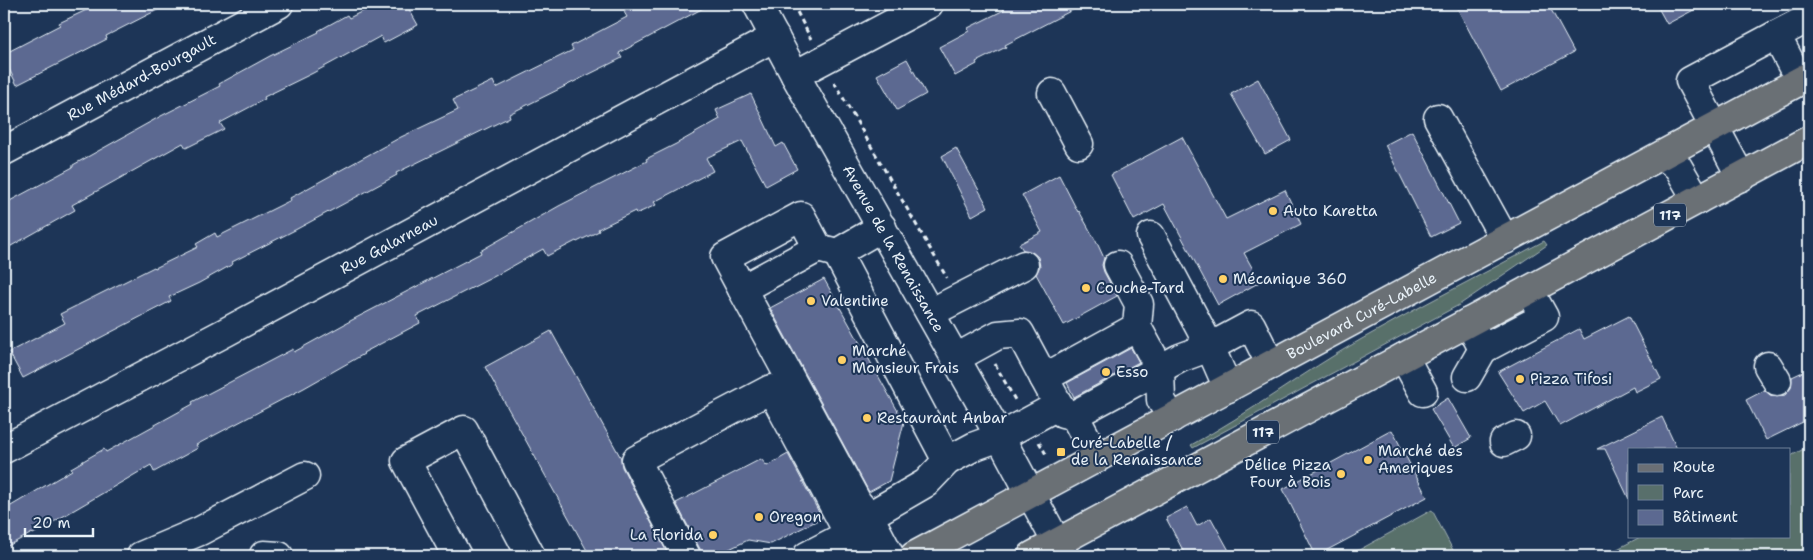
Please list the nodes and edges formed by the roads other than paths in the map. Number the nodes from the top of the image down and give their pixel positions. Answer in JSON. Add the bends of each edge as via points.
{"nodes":[{"id":1,"x":279,"y":4,"type":"edge"},
{"id":2,"x":756,"y":4,"type":"edge"},
{"id":3,"x":929,"y":4,"type":"edge"},
{"id":4,"x":1809,"y":18,"type":"edge"},
{"id":5,"x":1776,"y":35,"type":"junction"},
{"id":6,"x":775,"y":38,"type":"junction"},
{"id":7,"x":795,"y":76,"type":"junction"},
{"id":8,"x":1805,"y":79,"type":"edge"},
{"id":9,"x":1052,"y":93,"type":"dead end"},
{"id":10,"x":1438,"y":118,"type":"dead end"},
{"id":11,"x":1715,"y":127,"type":"junction"},
{"id":12,"x":1809,"y":140,"type":"edge"},
{"id":13,"x":1079,"y":144,"type":"dead end"},
{"id":14,"x":4,"y":151,"type":"edge"},
{"id":15,"x":1664,"y":155,"type":"junction"},
{"id":16,"x":1741,"y":177,"type":"junction"},
{"id":17,"x":1697,"y":200,"type":"junction"},
{"id":18,"x":882,"y":227,"type":"junction"},
{"id":19,"x":1151,"y":236,"type":"dead end"},
{"id":20,"x":1505,"y":240,"type":"junction"},
{"id":21,"x":828,"y":250,"type":"junction"},
{"id":22,"x":1024,"y":265,"type":"dead end"},
{"id":23,"x":1118,"y":265,"type":"dead end"},
{"id":24,"x":742,"y":289,"type":"junction"},
{"id":25,"x":1529,"y":290,"type":"junction"},
{"id":26,"x":930,"y":313,"type":"junction"},
{"id":27,"x":1469,"y":322,"type":"junction"},
{"id":28,"x":1136,"y":327,"type":"junction"},
{"id":29,"x":1210,"y":347,"type":"junction"},
{"id":30,"x":1483,"y":349,"type":"junction"},
{"id":31,"x":1404,"y":357,"type":"junction"},
{"id":32,"x":956,"y":358,"type":"junction"},
{"id":33,"x":1272,"y":365,"type":"junction"},
{"id":34,"x":1160,"y":369,"type":"junction"},
{"id":35,"x":1468,"y":377,"type":"dead end"},
{"id":36,"x":1044,"y":378,"type":"junction"},
{"id":37,"x":1228,"y":388,"type":"junction"},
{"id":38,"x":1423,"y":392,"type":"dead end"},
{"id":39,"x":1066,"y":410,"type":"junction"},
{"id":40,"x":1172,"y":418,"type":"junction"},
{"id":41,"x":1000,"y":437,"type":"junction"},
{"id":42,"x":4,"y":449,"type":"edge"},
{"id":43,"x":1098,"y":458,"type":"junction"},
{"id":44,"x":947,"y":461,"type":"junction"},
{"id":45,"x":305,"y":476,"type":"dead end"},
{"id":46,"x":1030,"y":494,"type":"junction"},
{"id":47,"x":859,"y":536,"type":"edge"},
{"id":48,"x":1060,"y":550,"type":"edge"},
{"id":49,"x":141,"y":556,"type":"edge"},
{"id":50,"x":458,"y":556,"type":"edge"},
{"id":51,"x":531,"y":556,"type":"edge"},
{"id":52,"x":686,"y":556,"type":"edge"},
{"id":53,"x":807,"y":556,"type":"edge"},
{"id":54,"x":890,"y":556,"type":"edge"},
{"id":55,"x":914,"y":556,"type":"edge"},
{"id":56,"x":1032,"y":556,"type":"edge"}],
"edges":[{"from":1,"to":14,"type":"street","name":"Rue Médard-Bourgault"},
{"from":2,"to":6,"type":"street","name":"Avenue de la Renaissance"},
{"from":3,"to":7,"type":"street"},
{"from":4,"to":5,"type":"street"},
{"from":5,"to":8,"type":"street"},
{"from":5,"to":11,"type":"street","via":[[1690,81]]},
{"from":6,"to":7,"type":"street","name":"Avenue de la Renaissance"},
{"from":6,"to":42,"type":"street","name":"Rue Galarneau"},
{"from":7,"to":18,"type":"street","name":"Avenue de la Renaissance"},
{"from":8,"to":11,"type":"main road","name":"Boulevard Curé-Labelle"},
{"from":9,"to":13,"type":"street"},
{"from":10,"to":20,"type":"street"},
{"from":11,"to":15,"type":"main road","name":"Boulevard Curé-Labelle"},
{"from":11,"to":16,"type":"street"},
{"from":12,"to":16,"type":"main road","number":"117"},
{"from":15,"to":17,"type":"street","via":[[1678,166]]},
{"from":15,"to":20,"type":"main road","name":"Boulevard Curé-Labelle"},
{"from":16,"to":17,"type":"main road","number":"117"},
{"from":17,"to":25,"type":"main road","number":"117"},
{"from":18,"to":21,"type":"street"},
{"from":18,"to":26,"type":"street","name":"Avenue de la Renaissance"},
{"from":19,"to":29,"type":"street"},
{"from":20,"to":33,"type":"main road","name":"Boulevard Curé-Labelle"},
{"from":21,"to":24,"type":"street"},
{"from":21,"to":24,"type":"street","via":[[801,216],[725,257]]},
{"from":21,"to":44,"type":"street"},
{"from":22,"to":26,"type":"street"},
{"from":23,"to":28,"type":"street","via":[[1138,304]]},
{"from":24,"to":47,"type":"street","via":[[857,502]]},
{"from":25,"to":27,"type":"main road","number":"117"},
{"from":25,"to":30,"type":"street","via":[[1544,317]]},
{"from":26,"to":32,"type":"street","name":"Avenue de la Renaissance"},
{"from":27,"to":30,"type":"street"},
{"from":27,"to":31,"type":"main road","number":"117"},
{"from":28,"to":34,"type":"street"},
{"from":28,"to":36,"type":"street"},
{"from":29,"to":33,"type":"street","via":[[1251,325]]},
{"from":29,"to":34,"type":"street"},
{"from":29,"to":37,"type":"street"},
{"from":30,"to":35,"type":"street"},
{"from":31,"to":38,"type":"street"},
{"from":31,"to":48,"type":"main road","number":"117"},
{"from":32,"to":36,"type":"street","via":[[998,335],[1020,333]]},
{"from":32,"to":41,"type":"street","name":"Avenue de la Renaissance"},
{"from":33,"to":37,"type":"main road","name":"Boulevard Curé-Labelle"},
{"from":34,"to":39,"type":"street"},
{"from":34,"to":40,"type":"street","via":[[1161,400]]},
{"from":36,"to":39,"type":"street"},
{"from":37,"to":40,"type":"main road","name":"Boulevard Curé-Labelle"},
{"from":39,"to":41,"type":"street"},
{"from":39,"to":43,"type":"street"},
{"from":40,"to":43,"type":"main road","name":"Boulevard Curé-Labelle"},
{"from":41,"to":44,"type":"street"},
{"from":41,"to":46,"type":"street","name":"Avenue de la Renaissance"},
{"from":43,"to":46,"type":"main road","name":"Boulevard Curé-Labelle"},
{"from":44,"to":47,"type":"street","via":[[926,483]]},
{"from":45,"to":49,"type":"street","via":[[200,531]]},
{"from":46,"to":48,"type":"street","name":"Avenue de la Renaissance"},
{"from":46,"to":55,"type":"main road","name":"Boulevard Curé-Labelle"},
{"from":47,"to":52,"type":"street","via":[[771,389],[636,460]]},
{"from":47,"to":53,"type":"street"},
{"from":47,"to":54,"type":"street"},
{"from":48,"to":56,"type":"main road","number":"117"},
{"from":50,"to":51,"type":"street","via":[[406,461],[464,430]]}]}
